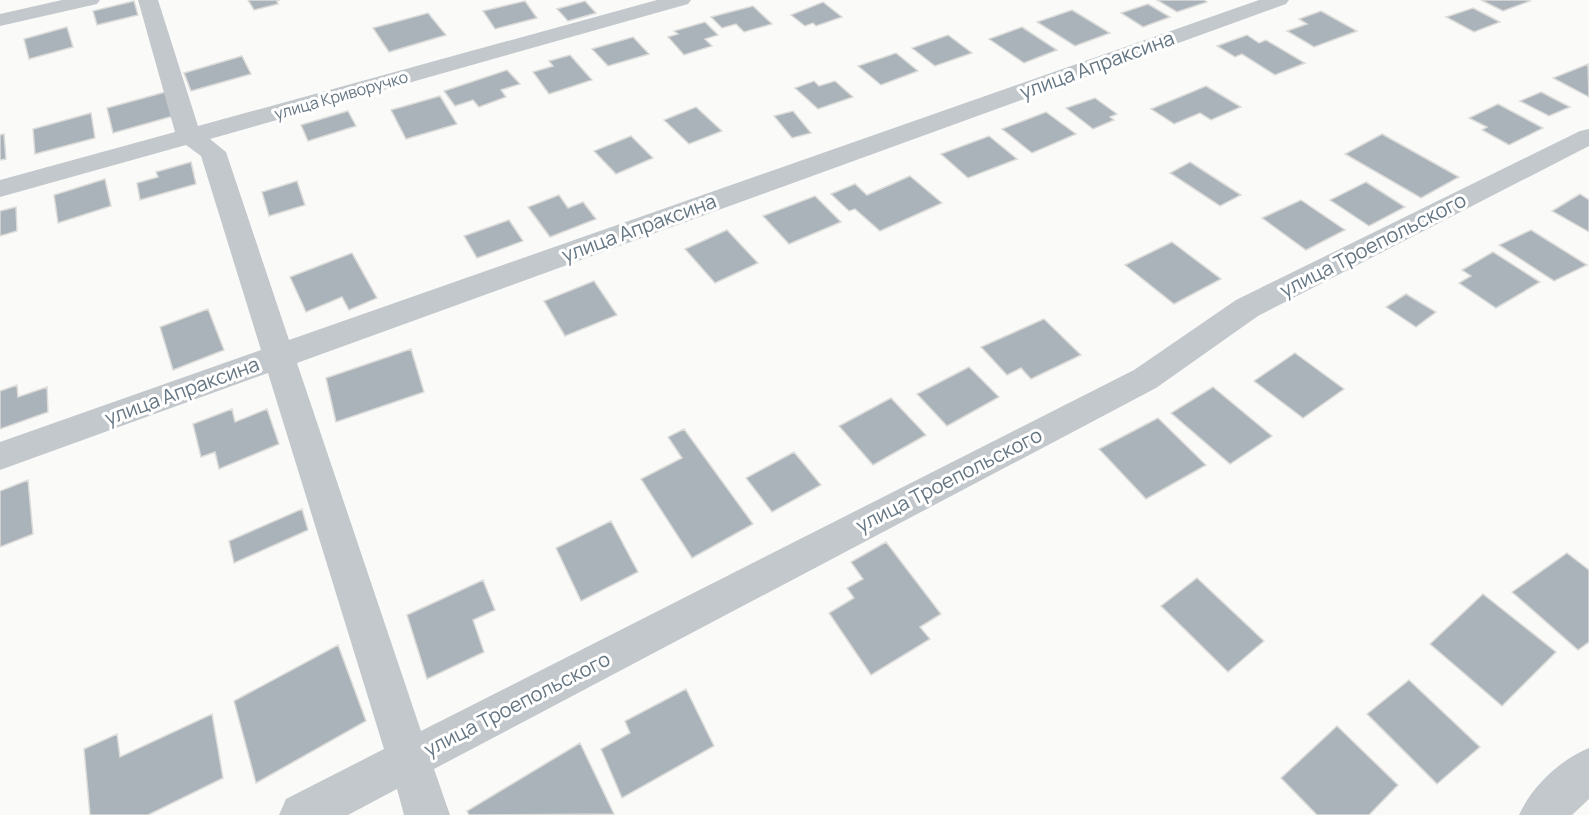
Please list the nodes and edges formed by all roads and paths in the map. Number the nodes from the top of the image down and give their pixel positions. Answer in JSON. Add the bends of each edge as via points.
{"nodes":[{"id":1,"x":90,"y":0,"type":"edge"},
{"id":2,"x":148,"y":0,"type":"edge"},
{"id":3,"x":681,"y":0,"type":"edge"},
{"id":4,"x":1279,"y":0,"type":"edge"},
{"id":5,"x":0,"y":20,"type":"edge"},
{"id":6,"x":189,"y":136,"type":"junction"},
{"id":7,"x":1589,"y":136,"type":"edge"},
{"id":8,"x":0,"y":189,"type":"edge"},
{"id":9,"x":277,"y":357,"type":"junction"},
{"id":10,"x":0,"y":456,"type":"edge"},
{"id":11,"x":410,"y":759,"type":"junction"},
{"id":12,"x":1589,"y":770,"type":"edge"},
{"id":13,"x":302,"y":815,"type":"edge"},
{"id":14,"x":427,"y":815,"type":"edge"},
{"id":15,"x":1542,"y":815,"type":"edge"}],
"edges":[{"from":1,"to":5,"type":"street"},
{"from":2,"to":6,"type":"street"},
{"from":3,"to":6,"type":"street","name":"улица Криворучко"},
{"from":4,"to":9,"type":"street","name":"улица Апраксина"},
{"from":6,"to":8,"type":"street","name":"улица Криворучко"},
{"from":6,"to":9,"type":"street","via":[[213,152]]},
{"from":7,"to":11,"type":"street","name":"улица Троепольского","via":[[1247,308],[1145,379]]},
{"from":9,"to":10,"type":"street","name":"улица Апраксина"},
{"from":9,"to":11,"type":"street"},
{"from":11,"to":13,"type":"street","name":"улица Троепольского"},
{"from":11,"to":14,"type":"street"},
{"from":12,"to":15,"type":"street"}]}
